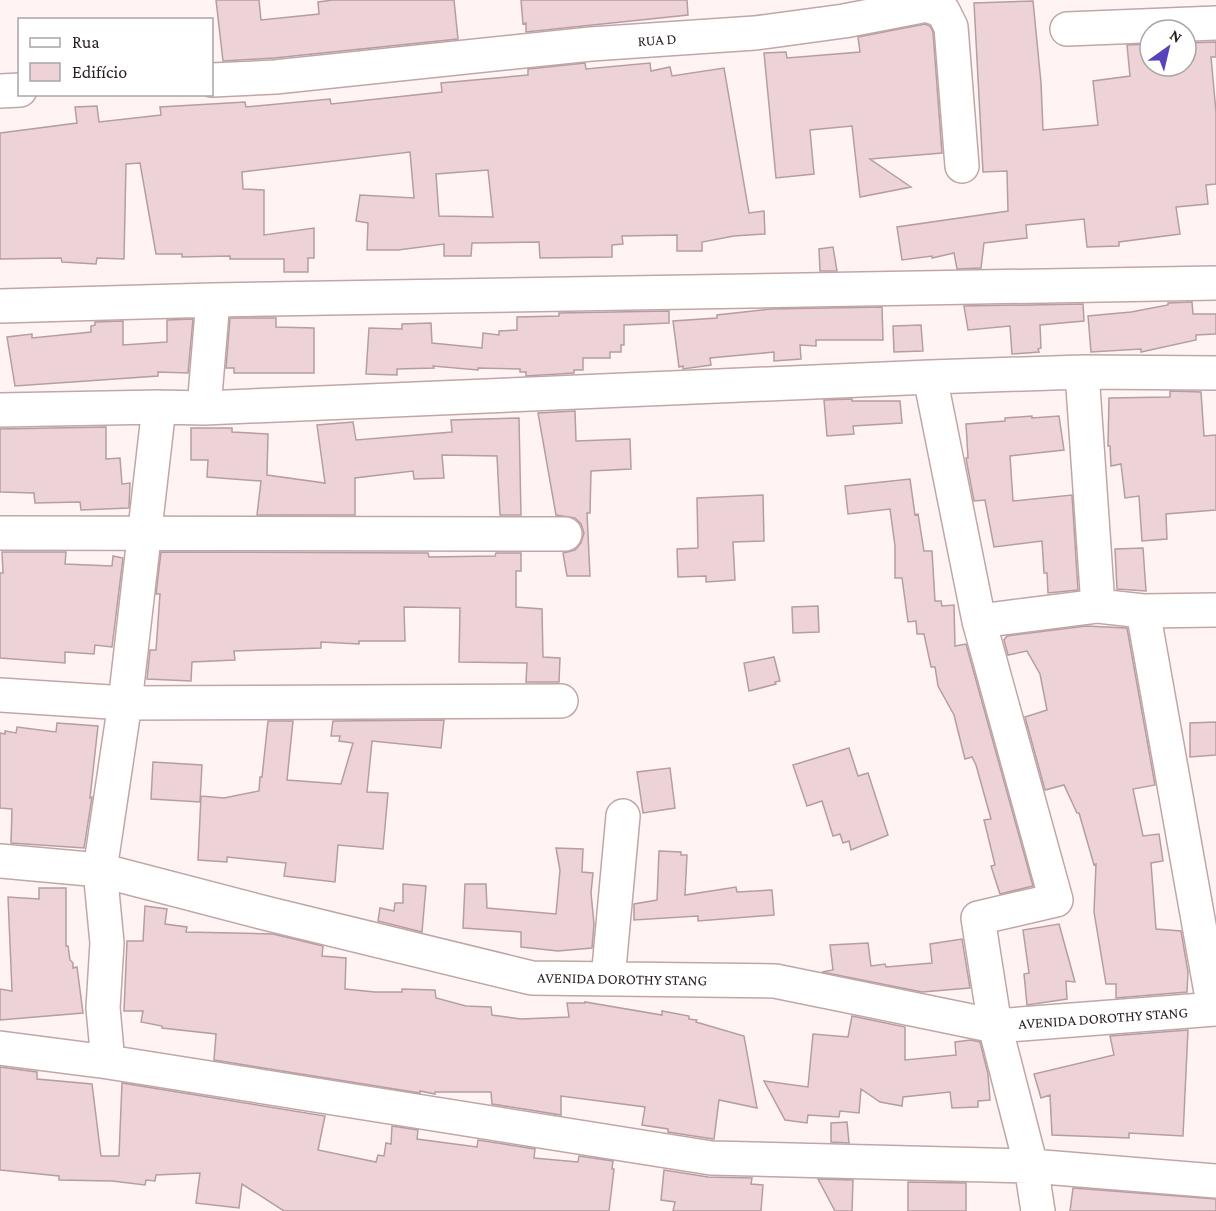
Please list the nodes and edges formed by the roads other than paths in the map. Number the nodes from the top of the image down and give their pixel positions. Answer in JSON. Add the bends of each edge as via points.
{"nodes":[{"id":1,"x":1167,"y":12,"type":"edge"},
{"id":2,"x":1216,"y":23,"type":"edge"},
{"id":3,"x":1067,"y":29,"type":"dead end"},
{"id":4,"x":213,"y":80,"type":"edge"},
{"id":5,"x":0,"y":90,"type":"edge"},
{"id":6,"x":18,"y":90,"type":"edge"},
{"id":7,"x":962,"y":166,"type":"dead end"},
{"id":8,"x":1216,"y":283,"type":"edge"},
{"id":9,"x":213,"y":300,"type":"junction"},
{"id":10,"x":0,"y":306,"type":"edge"},
{"id":11,"x":1082,"y":372,"type":"junction"},
{"id":12,"x":1216,"y":373,"type":"edge"},
{"id":13,"x":930,"y":377,"type":"junction"},
{"id":14,"x":159,"y":407,"type":"junction"},
{"id":15,"x":204,"y":408,"type":"junction"},
{"id":16,"x":0,"y":410,"type":"edge"},
{"id":17,"x":0,"y":533,"type":"edge"},
{"id":18,"x":144,"y":534,"type":"junction"},
{"id":19,"x":565,"y":534,"type":"dead end"},
{"id":20,"x":1098,"y":606,"type":"junction"},
{"id":21,"x":1216,"y":610,"type":"edge"},
{"id":22,"x":1143,"y":611,"type":"junction"},
{"id":23,"x":979,"y":621,"type":"junction"},
{"id":24,"x":0,"y":695,"type":"edge"},
{"id":25,"x":561,"y":701,"type":"dead end"},
{"id":26,"x":125,"y":703,"type":"junction"},
{"id":27,"x":623,"y":816,"type":"dead end"},
{"id":28,"x":0,"y":861,"type":"edge"},
{"id":29,"x":100,"y":870,"type":"junction"},
{"id":30,"x":608,"y":979,"type":"junction"},
{"id":31,"x":1215,"y":1009,"type":"edge"},
{"id":32,"x":995,"y":1026,"type":"junction"},
{"id":33,"x":0,"y":1048,"type":"edge"},
{"id":34,"x":108,"y":1062,"type":"junction"},
{"id":35,"x":1031,"y":1166,"type":"junction"},
{"id":36,"x":1216,"y":1181,"type":"edge"},
{"id":37,"x":1038,"y":1211,"type":"edge"}],
"edges":[{"from":1,"to":2,"type":"street"},
{"from":1,"to":3,"type":"street"},
{"from":4,"to":7,"type":"street","name":"RUA D","via":[[591,44],[754,33],[927,5],[943,10],[951,27]]},
{"from":5,"to":6,"type":"street"},
{"from":8,"to":9,"type":"street"},
{"from":9,"to":10,"type":"street"},
{"from":9,"to":15,"type":"street"},
{"from":11,"to":12,"type":"street"},
{"from":11,"to":13,"type":"street"},
{"from":11,"to":20,"type":"street"},
{"from":13,"to":15,"type":"street"},
{"from":13,"to":23,"type":"street"},
{"from":14,"to":15,"type":"street"},
{"from":14,"to":16,"type":"street"},
{"from":14,"to":18,"type":"street"},
{"from":17,"to":18,"type":"street"},
{"from":18,"to":19,"type":"street"},
{"from":18,"to":26,"type":"street"},
{"from":20,"to":22,"type":"street"},
{"from":20,"to":23,"type":"street"},
{"from":21,"to":22,"type":"street"},
{"from":22,"to":31,"type":"street"},
{"from":23,"to":32,"type":"street","via":[[1056,900],[978,918]]},
{"from":24,"to":26,"type":"street"},
{"from":25,"to":26,"type":"street"},
{"from":26,"to":29,"type":"street"},
{"from":27,"to":30,"type":"street"},
{"from":28,"to":29,"type":"street","name":"AVENIDA DOROTHY STANG"},
{"from":29,"to":30,"type":"street","name":"AVENIDA DOROTHY STANG","via":[[532,978]]},
{"from":29,"to":34,"type":"street","via":[[107,943],[103,1008]]},
{"from":30,"to":32,"type":"street","name":"AVENIDA DOROTHY STANG","via":[[775,981]]},
{"from":31,"to":32,"type":"street","name":"AVENIDA DOROTHY STANG"},
{"from":32,"to":35,"type":"street"},
{"from":33,"to":34,"type":"street"},
{"from":34,"to":35,"type":"street","via":[[711,1158]]},
{"from":35,"to":36,"type":"street"},
{"from":35,"to":37,"type":"street"}]}
